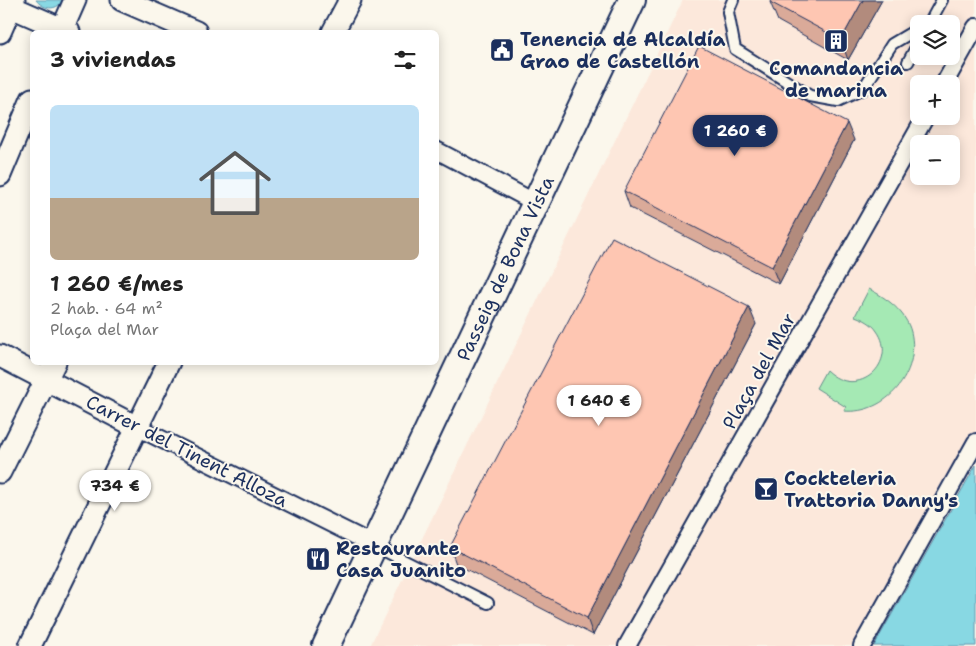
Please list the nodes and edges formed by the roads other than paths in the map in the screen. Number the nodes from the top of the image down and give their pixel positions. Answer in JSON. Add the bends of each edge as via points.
{"nodes":[{"id":1,"x":75,"y":0,"type":"edge"},
{"id":2,"x":122,"y":0,"type":"edge"},
{"id":3,"x":350,"y":0,"type":"edge"},
{"id":4,"x":632,"y":0,"type":"edge"},
{"id":5,"x":733,"y":0,"type":"edge"},
{"id":6,"x":942,"y":0,"type":"edge"},
{"id":7,"x":8,"y":3,"type":"edge"},
{"id":8,"x":933,"y":15,"type":"edge"},
{"id":9,"x":976,"y":27,"type":"edge"},
{"id":10,"x":60,"y":30,"type":"edge"},
{"id":11,"x":65,"y":30,"type":"edge"},
{"id":12,"x":191,"y":30,"type":"edge"},
{"id":13,"x":334,"y":30,"type":"edge"},
{"id":14,"x":0,"y":32,"type":"edge"},
{"id":15,"x":910,"y":33,"type":"edge"},
{"id":16,"x":910,"y":58,"type":"edge"},
{"id":17,"x":908,"y":62,"type":"dead end"},
{"id":18,"x":949,"y":75,"type":"edge"},
{"id":19,"x":30,"y":104,"type":"edge"},
{"id":20,"x":921,"y":125,"type":"edge"},
{"id":21,"x":439,"y":152,"type":"edge"},
{"id":22,"x":0,"y":175,"type":"edge"},
{"id":23,"x":536,"y":203,"type":"junction"},
{"id":24,"x":0,"y":356,"type":"edge"},
{"id":25,"x":168,"y":365,"type":"edge"},
{"id":26,"x":50,"y":371,"type":"edge"},
{"id":27,"x":137,"y":427,"type":"junction"},
{"id":28,"x":976,"y":442,"type":"edge"},
{"id":29,"x":0,"y":472,"type":"edge"},
{"id":30,"x":374,"y":545,"type":"junction"},
{"id":31,"x":488,"y":603,"type":"dead end"},
{"id":32,"x":30,"y":646,"type":"edge"},
{"id":33,"x":326,"y":646,"type":"edge"},
{"id":34,"x":626,"y":646,"type":"edge"},
{"id":35,"x":862,"y":646,"type":"edge"}],
"edges":[{"from":1,"to":11,"type":"street"},
{"from":2,"to":12,"type":"street"},
{"from":3,"to":13,"type":"street"},
{"from":4,"to":23,"type":"street","name":"Passeig de Bona Vista"},
{"from":5,"to":15,"type":"lane","via":[[728,12],[735,49],[810,96],[838,101],[863,88],[892,44]]},
{"from":6,"to":8,"type":"lane"},
{"from":7,"to":10,"type":"street"},
{"from":7,"to":14,"type":"street"},
{"from":9,"to":18,"type":"street"},
{"from":16,"to":17,"type":"lane"},
{"from":19,"to":22,"type":"street"},
{"from":20,"to":34,"type":"street","name":"Plaça del Mar"},
{"from":21,"to":23,"type":"street"},
{"from":23,"to":30,"type":"street","name":"Passeig de Bona Vista"},
{"from":24,"to":26,"type":"street","name":"Carrer del Tinent Alloza"},
{"from":25,"to":27,"type":"street"},
{"from":26,"to":27,"type":"street","name":"Carrer del Tinent Alloza"},
{"from":26,"to":29,"type":"street"},
{"from":27,"to":30,"type":"street","name":"Carrer del Tinent Alloza"},
{"from":27,"to":32,"type":"street"},
{"from":28,"to":35,"type":"street"},
{"from":30,"to":31,"type":"lane"},
{"from":30,"to":33,"type":"street","name":"Passeig de Bona Vista"}]}
